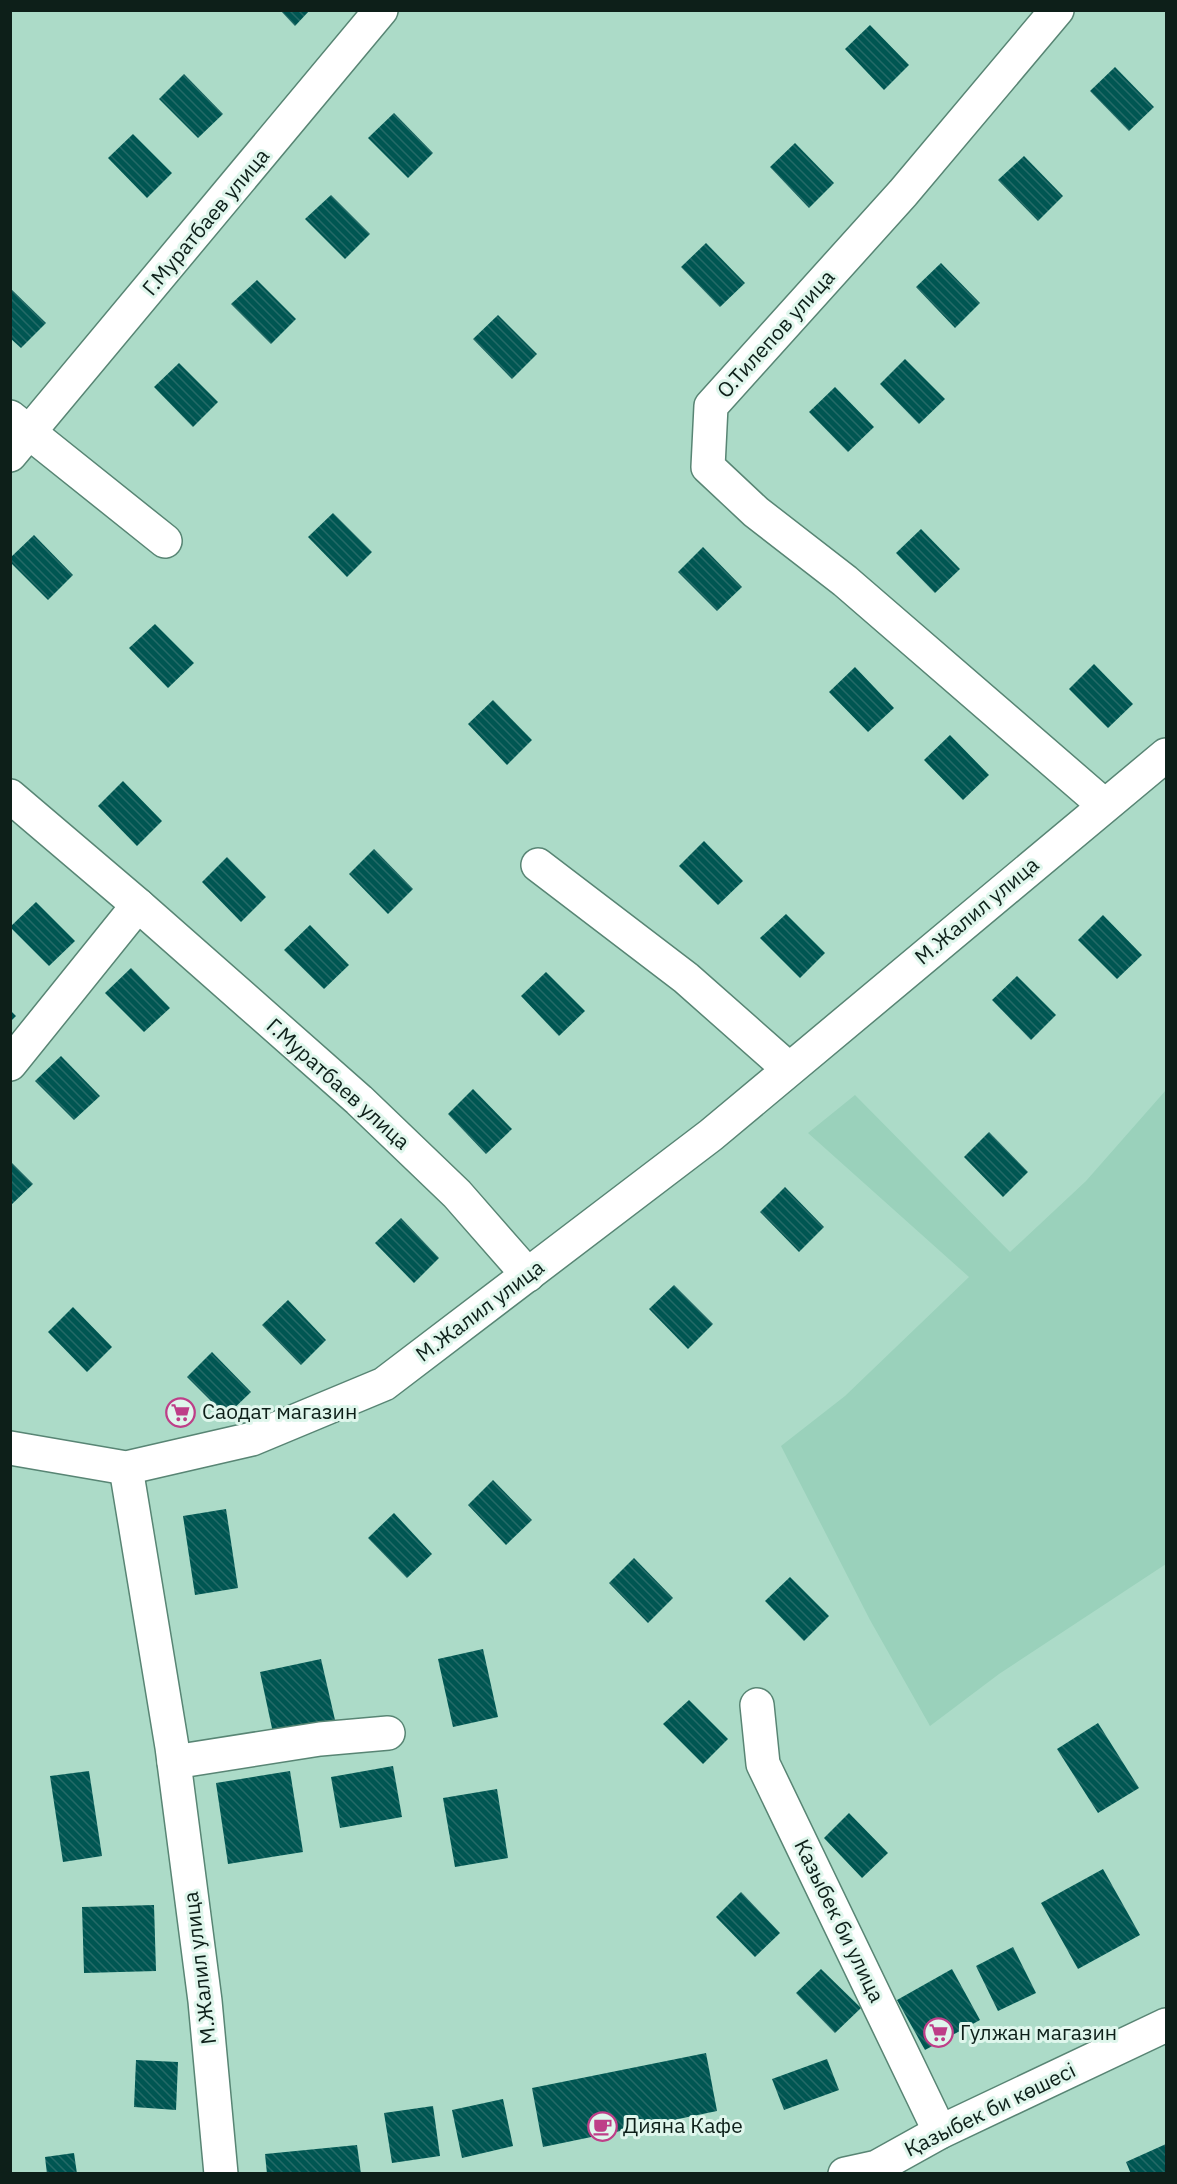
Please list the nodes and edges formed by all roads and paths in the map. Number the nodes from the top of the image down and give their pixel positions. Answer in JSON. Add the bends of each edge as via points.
{"nodes":[{"id":1,"x":381,"y":10,"type":"edge"},
{"id":2,"x":1057,"y":10,"type":"edge"},
{"id":3,"x":17,"y":435,"type":"edge"},
{"id":4,"x":165,"y":541,"type":"dead end"},
{"id":5,"x":1167,"y":754,"type":"edge"},
{"id":6,"x":10,"y":796,"type":"edge"},
{"id":7,"x":1104,"y":805,"type":"junction"},
{"id":8,"x":538,"y":865,"type":"dead end"},
{"id":9,"x":138,"y":905,"type":"junction"},
{"id":10,"x":10,"y":1064,"type":"edge"},
{"id":11,"x":789,"y":1069,"type":"junction"},
{"id":12,"x":528,"y":1275,"type":"junction"},
{"id":13,"x":10,"y":1448,"type":"edge"},
{"id":14,"x":126,"y":1468,"type":"junction"},
{"id":15,"x":757,"y":1705,"type":"dead end"},
{"id":16,"x":388,"y":1733,"type":"dead end"},
{"id":17,"x":174,"y":1762,"type":"junction"},
{"id":18,"x":1167,"y":2025,"type":"edge"},
{"id":19,"x":940,"y":2132,"type":"junction"},
{"id":20,"x":221,"y":2174,"type":"edge"},
{"id":21,"x":845,"y":2174,"type":"edge"}],
"edges":[{"from":1,"to":3,"type":"street","name":"Г.Муратбаев улица"},
{"from":2,"to":7,"type":"street","name":"О.Тилепов улица","via":[[903,193],[711,406],[708,467],[756,512],[870,602]]},
{"from":3,"to":4,"type":"street","name":"Г.Муратбаев улица"},
{"from":5,"to":7,"type":"street","name":"М.Жалил улица"},
{"from":6,"to":9,"type":"street","name":"Г.Муратбаев улица"},
{"from":7,"to":11,"type":"street","name":"М.Жалил улица"},
{"from":8,"to":11,"type":"street","via":[[686,978]]},
{"from":9,"to":10,"type":"street"},
{"from":9,"to":12,"type":"street","name":"Г.Муратбаев улица","via":[[359,1100],[457,1194]]},
{"from":11,"to":12,"type":"street","name":"М.Жалил улица","via":[[711,1135]]},
{"from":12,"to":14,"type":"street","name":"М.Жалил улица","via":[[384,1384],[252,1439]]},
{"from":13,"to":14,"type":"street","name":"М.Жалил улица"},
{"from":14,"to":17,"type":"street","name":"М.Жалил улица"},
{"from":15,"to":19,"type":"street","name":"Казыбек би улица","via":[[763,1764]]},
{"from":16,"to":17,"type":"street","via":[[320,1739]]},
{"from":17,"to":20,"type":"street","name":"М.Жалил улица","via":[[205,2001]]},
{"from":18,"to":19,"type":"street","name":"Қазыбек би көшесі"},
{"from":19,"to":21,"type":"street","name":"Қазыбек би көшесі","via":[[877,2167]]}]}
